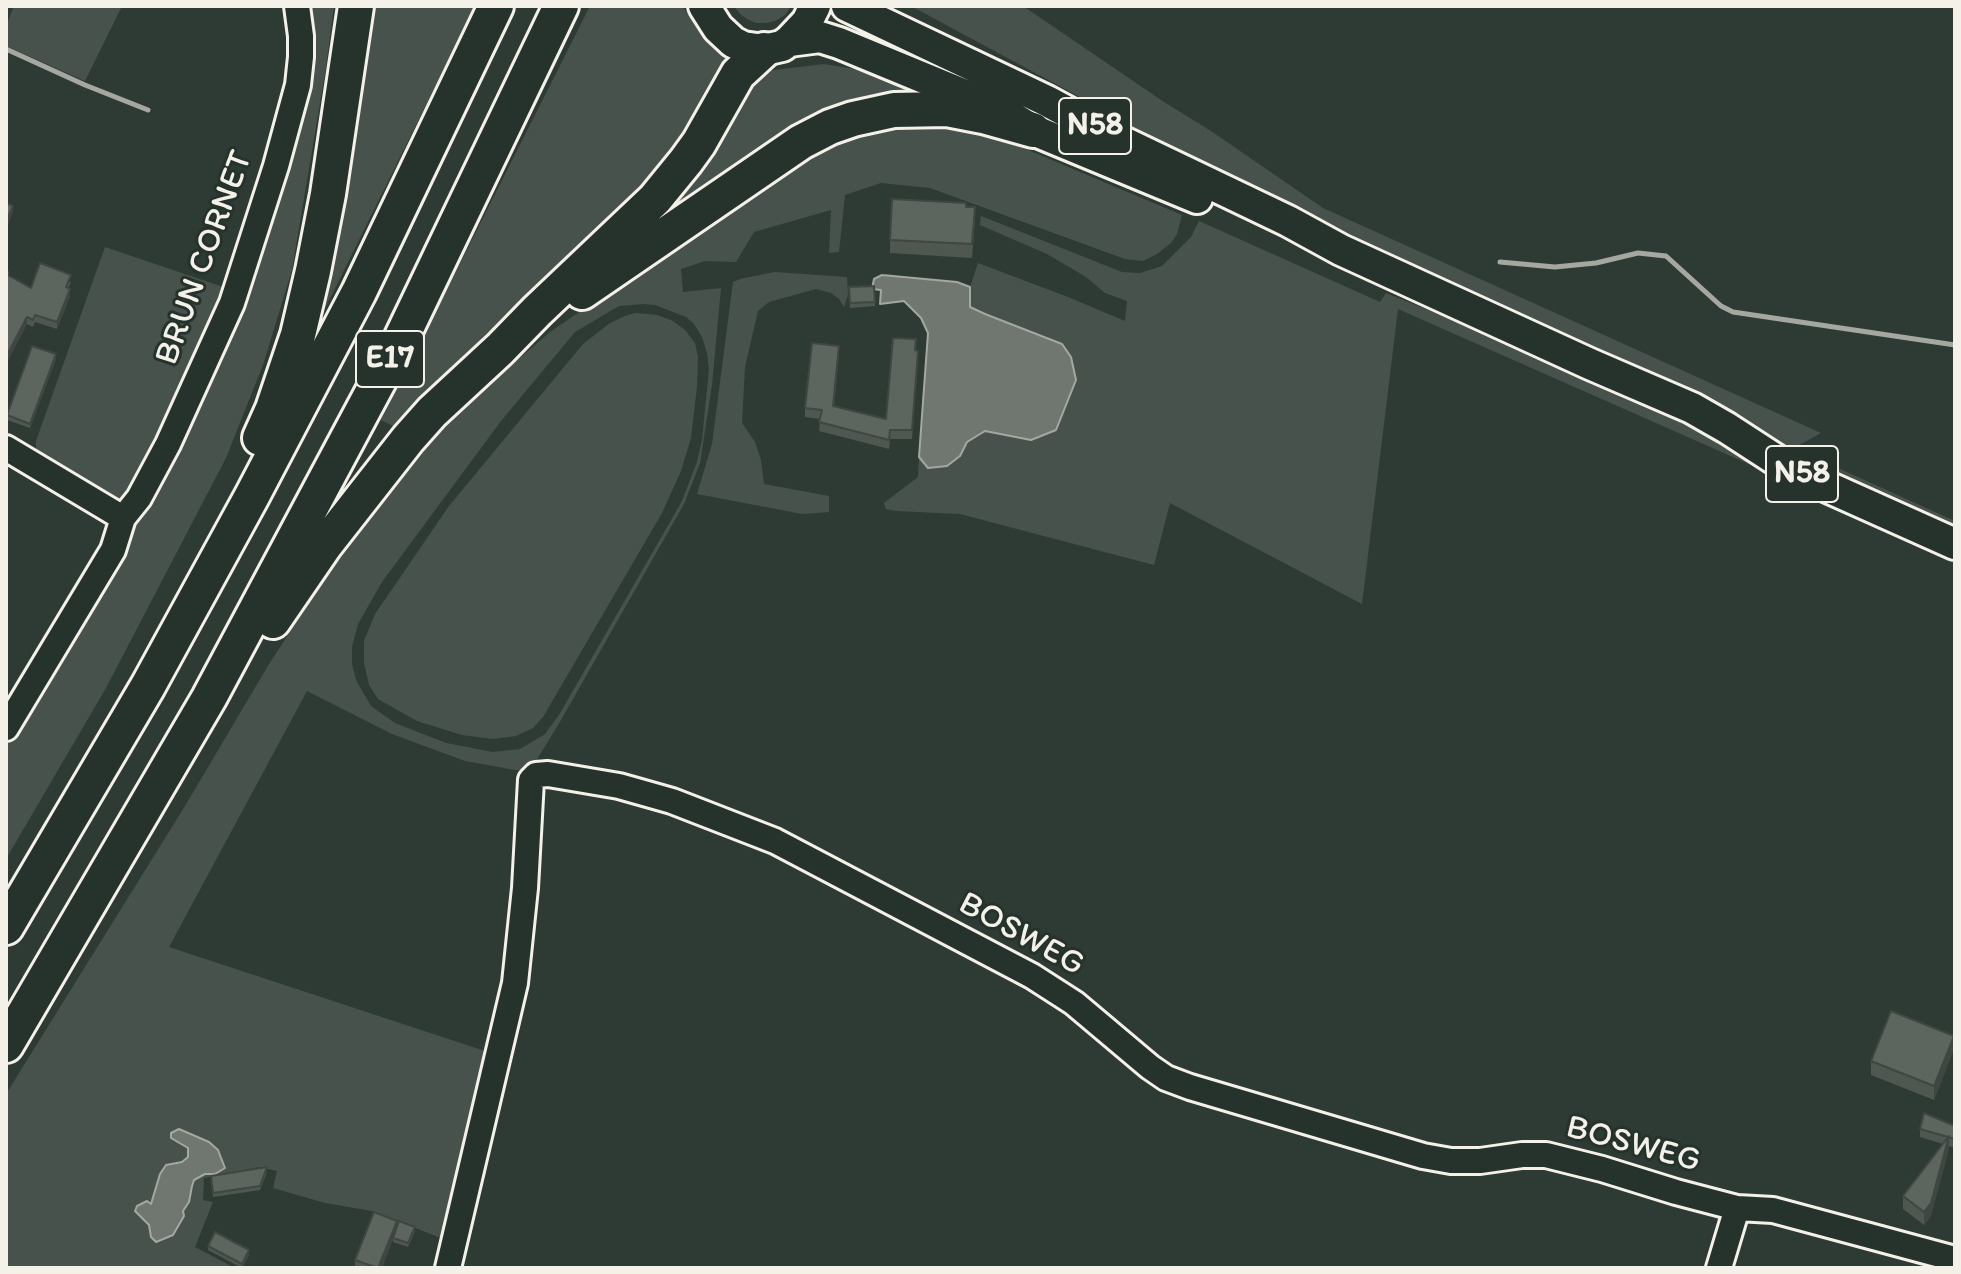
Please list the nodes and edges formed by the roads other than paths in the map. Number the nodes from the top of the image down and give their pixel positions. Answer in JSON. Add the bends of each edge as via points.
{"nodes":[{"id":1,"x":297,"y":6,"type":"edge"},
{"id":2,"x":356,"y":6,"type":"edge"},
{"id":3,"x":496,"y":6,"type":"edge"},
{"id":4,"x":704,"y":6,"type":"edge"},
{"id":5,"x":815,"y":6,"type":"edge"},
{"id":6,"x":847,"y":6,"type":"edge"},
{"id":7,"x":560,"y":10,"type":"edge"},
{"id":8,"x":776,"y":46,"type":"junction"},
{"id":9,"x":1033,"y":130,"type":"junction"},
{"id":10,"x":1341,"y":250,"type":"junction"},
{"id":11,"x":500,"y":349,"type":"junction"},
{"id":12,"x":6,"y":448,"type":"edge"},
{"id":13,"x":252,"y":496,"type":"junction"},
{"id":14,"x":123,"y":518,"type":"junction"},
{"id":15,"x":1955,"y":544,"type":"edge"},
{"id":16,"x":209,"y":698,"type":"junction"},
{"id":17,"x":6,"y":728,"type":"edge"},
{"id":18,"x":6,"y":927,"type":"edge"},
{"id":19,"x":6,"y":1045,"type":"edge"},
{"id":20,"x":1737,"y":1208,"type":"junction"},
{"id":21,"x":1955,"y":1259,"type":"edge"},
{"id":22,"x":448,"y":1268,"type":"edge"},
{"id":23,"x":1719,"y":1268,"type":"edge"}],
"edges":[{"from":1,"to":14,"type":"street","name":"BRUN CORNET","via":[[298,85],[232,303],[168,444]]},
{"from":2,"to":13,"type":"highway","via":[[313,271],[286,374],[252,456]]},
{"from":3,"to":13,"type":"highway","number":"E17","via":[[359,292]]},
{"from":4,"to":8,"type":"main road","number":"N58","via":[[733,42],[743,47]]},
{"from":5,"to":8,"type":"main road","via":[[807,22]]},
{"from":6,"to":10,"type":"main road","number":"N58"},
{"from":7,"to":16,"type":"highway","number":"E17","via":[[401,339]]},
{"from":8,"to":9,"type":"main road","number":"N58","via":[[820,37],[839,43],[999,109]]},
{"from":8,"to":11,"type":"highway","via":[[738,74],[671,181]]},
{"from":9,"to":10,"type":"main road","number":"N58"},
{"from":9,"to":11,"type":"highway","via":[[929,108],[873,113],[830,127]]},
{"from":10,"to":15,"type":"main road","number":"N58","via":[[1692,408],[1798,473]]},
{"from":11,"to":16,"type":"highway","via":[[432,412],[381,472],[259,643]]},
{"from":12,"to":14,"type":"street"},
{"from":13,"to":18,"type":"highway","number":"E17"},
{"from":14,"to":17,"type":"street","name":"BRUN CORNET","via":[[113,550]]},
{"from":16,"to":19,"type":"highway","number":"E17"},
{"from":20,"to":21,"type":"street","name":"BOSWEG","via":[[1773,1210]]},
{"from":20,"to":22,"type":"street","name":"BOSWEG","via":[[1546,1155],[1480,1161],[1423,1156],[1178,1083],[1133,1055],[1074,1003],[1032,976],[775,841],[672,801],[548,774],[531,780],[515,983]]},
{"from":20,"to":23,"type":"street"}]}
